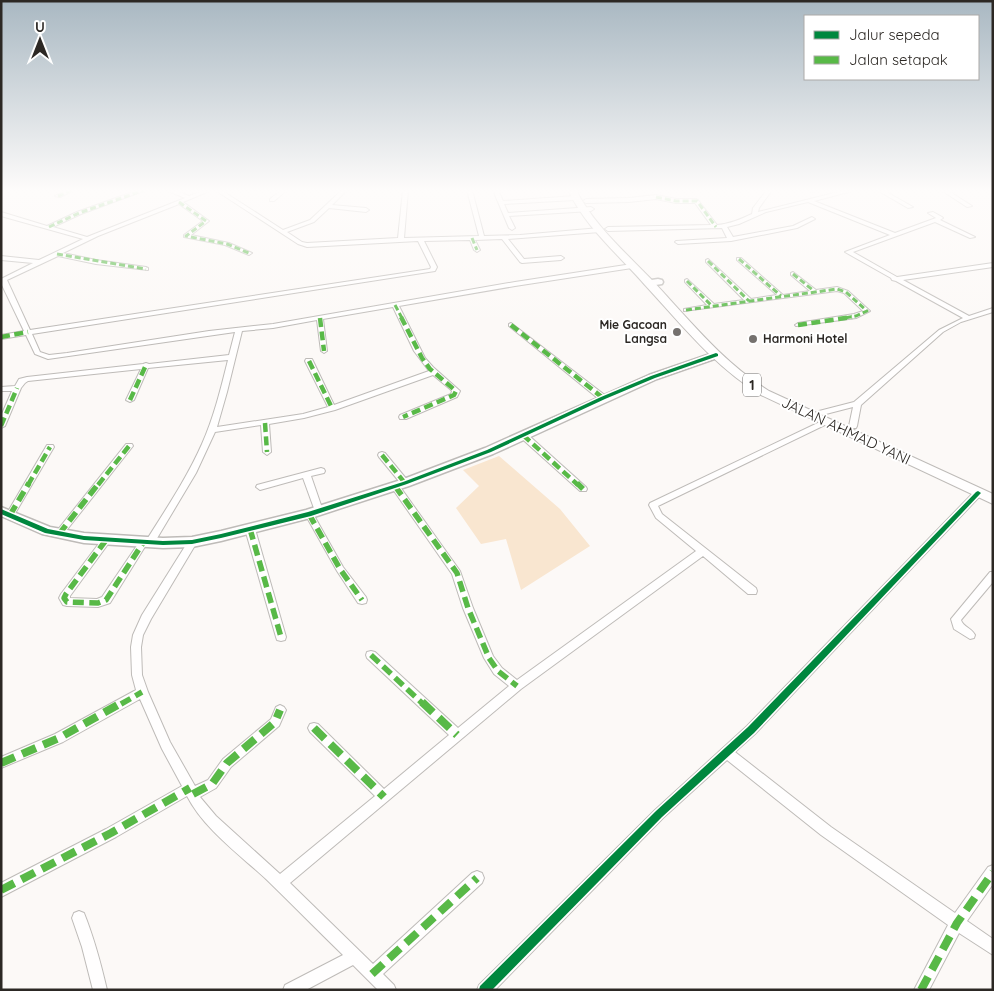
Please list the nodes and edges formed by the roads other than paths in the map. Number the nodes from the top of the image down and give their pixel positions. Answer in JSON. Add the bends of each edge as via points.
{"nodes":[{"id":1,"x":82,"y":236,"type":"edge"},
{"id":2,"x":92,"y":236,"type":"edge"},
{"id":3,"x":187,"y":236,"type":"edge"},
{"id":4,"x":290,"y":236,"type":"edge"},
{"id":5,"x":401,"y":236,"type":"edge"},
{"id":6,"x":526,"y":236,"type":"edge"},
{"id":7,"x":609,"y":236,"type":"edge"},
{"id":8,"x":610,"y":236,"type":"edge"},
{"id":9,"x":730,"y":236,"type":"edge"},
{"id":10,"x":746,"y":236,"type":"edge"},
{"id":11,"x":887,"y":236,"type":"edge"},
{"id":12,"x":88,"y":238,"type":"junction"},
{"id":13,"x":472,"y":238,"type":"junction"},
{"id":14,"x":482,"y":238,"type":"joint"},
{"id":15,"x":504,"y":238,"type":"junction"},
{"id":16,"x":420,"y":239,"type":"junction"},
{"id":17,"x":731,"y":239,"type":"junction"},
{"id":18,"x":401,"y":240,"type":"junction"},
{"id":19,"x":678,"y":242,"type":"dead end"},
{"id":20,"x":477,"y":250,"type":"dead end"},
{"id":21,"x":249,"y":252,"type":"dead end"},
{"id":22,"x":56,"y":254,"type":"junction"},
{"id":23,"x":1,"y":258,"type":"edge"},
{"id":24,"x":561,"y":258,"type":"dead end"},
{"id":25,"x":739,"y":260,"type":"dead end"},
{"id":26,"x":708,"y":261,"type":"dead end"},
{"id":27,"x":39,"y":262,"type":"junction"},
{"id":28,"x":993,"y":265,"type":"edge"},
{"id":29,"x":632,"y":266,"type":"junction"},
{"id":30,"x":146,"y":269,"type":"dead end"},
{"id":31,"x":793,"y":274,"type":"dead end"},
{"id":32,"x":894,"y":279,"type":"junction"},
{"id":33,"x":2,"y":280,"type":"edge"},
{"id":34,"x":687,"y":281,"type":"dead end"},
{"id":35,"x":653,"y":282,"type":"junction"},
{"id":36,"x":814,"y":292,"type":"junction"},
{"id":37,"x":781,"y":296,"type":"junction"},
{"id":38,"x":749,"y":301,"type":"junction"},
{"id":39,"x":396,"y":305,"type":"junction"},
{"id":40,"x":712,"y":306,"type":"junction"},
{"id":41,"x":686,"y":310,"type":"junction"},
{"id":42,"x":993,"y":310,"type":"edge"},
{"id":43,"x":320,"y":318,"type":"junction"},
{"id":44,"x":968,"y":318,"type":"junction"},
{"id":45,"x":511,"y":325,"type":"dead end"},
{"id":46,"x":798,"y":325,"type":"dead end"},
{"id":47,"x":239,"y":330,"type":"junction"},
{"id":48,"x":28,"y":332,"type":"junction"},
{"id":49,"x":1,"y":337,"type":"edge"},
{"id":50,"x":324,"y":351,"type":"dead end"},
{"id":51,"x":716,"y":355,"type":"junction"},
{"id":52,"x":233,"y":357,"type":"junction"},
{"id":53,"x":309,"y":361,"type":"dead end"},
{"id":54,"x":146,"y":365,"type":"junction"},
{"id":55,"x":433,"y":372,"type":"junction"},
{"id":56,"x":17,"y":388,"type":"junction"},
{"id":57,"x":1,"y":389,"type":"edge"},
{"id":58,"x":603,"y":398,"type":"junction"},
{"id":59,"x":130,"y":400,"type":"dead end"},
{"id":60,"x":857,"y":404,"type":"junction"},
{"id":61,"x":332,"y":408,"type":"junction"},
{"id":62,"x":403,"y":417,"type":"dead end"},
{"id":63,"x":825,"y":417,"type":"junction"},
{"id":64,"x":265,"y":423,"type":"junction"},
{"id":65,"x":1,"y":426,"type":"edge"},
{"id":66,"x":853,"y":426,"type":"junction"},
{"id":67,"x":212,"y":430,"type":"junction"},
{"id":68,"x":523,"y":436,"type":"junction"},
{"id":69,"x":129,"y":446,"type":"dead end"},
{"id":70,"x":50,"y":447,"type":"dead end"},
{"id":71,"x":267,"y":452,"type":"dead end"},
{"id":72,"x":382,"y":455,"type":"dead end"},
{"id":73,"x":321,"y":471,"type":"dead end"},
{"id":74,"x":306,"y":475,"type":"junction"},
{"id":75,"x":400,"y":484,"type":"junction"},
{"id":76,"x":260,"y":487,"type":"dead end"},
{"id":77,"x":583,"y":489,"type":"dead end"},
{"id":78,"x":993,"y":491,"type":"edge"},
{"id":79,"x":978,"y":493,"type":"junction"},
{"id":80,"x":993,"y":500,"type":"edge"},
{"id":81,"x":6,"y":513,"type":"edge"},
{"id":82,"x":314,"y":513,"type":"junction"},
{"id":83,"x":250,"y":529,"type":"junction"},
{"id":84,"x":59,"y":534,"type":"junction"},
{"id":85,"x":106,"y":540,"type":"junction"},
{"id":86,"x":192,"y":542,"type":"junction"},
{"id":87,"x":147,"y":543,"type":"junction"},
{"id":88,"x":702,"y":552,"type":"junction"},
{"id":89,"x":993,"y":575,"type":"edge"},
{"id":90,"x":752,"y":591,"type":"dead end"},
{"id":91,"x":362,"y":600,"type":"dead end"},
{"id":92,"x":970,"y":635,"type":"dead end"},
{"id":93,"x":281,"y":637,"type":"dead end"},
{"id":94,"x":372,"y":655,"type":"dead end"},
{"id":95,"x":517,"y":686,"type":"junction"},
{"id":96,"x":142,"y":692,"type":"junction"},
{"id":97,"x":280,"y":710,"type":"dead end"},
{"id":98,"x":314,"y":728,"type":"dead end"},
{"id":99,"x":457,"y":735,"type":"junction"},
{"id":100,"x":726,"y":752,"type":"junction"},
{"id":101,"x":1,"y":764,"type":"edge"},
{"id":102,"x":192,"y":791,"type":"junction"},
{"id":103,"x":384,"y":797,"type":"junction"},
{"id":104,"x":993,"y":872,"type":"edge"},
{"id":105,"x":477,"y":878,"type":"dead end"},
{"id":106,"x":280,"y":883,"type":"junction"},
{"id":107,"x":1,"y":890,"type":"edge"},
{"id":108,"x":79,"y":918,"type":"dead end"},
{"id":109,"x":957,"y":923,"type":"junction"},
{"id":110,"x":993,"y":948,"type":"edge"},
{"id":111,"x":354,"y":956,"type":"junction"},
{"id":112,"x":372,"y":974,"type":"junction"},
{"id":113,"x":100,"y":990,"type":"edge"},
{"id":114,"x":290,"y":990,"type":"edge"},
{"id":115,"x":389,"y":990,"type":"edge"},
{"id":116,"x":484,"y":990,"type":"edge"},
{"id":117,"x":920,"y":990,"type":"edge"}],
"edges":[{"from":1,"to":12,"type":"street"},
{"from":2,"to":12,"type":"street"},
{"from":3,"to":21,"type":"street"},
{"from":4,"to":18,"type":"street","via":[[307,245]]},
{"from":5,"to":18,"type":"street"},
{"from":6,"to":15,"type":"street"},
{"from":7,"to":29,"type":"main road","name":"JALAN AHMAD YANI","number":"1"},
{"from":8,"to":35,"type":"main road","number":"1"},
{"from":9,"to":17,"type":"street"},
{"from":10,"to":17,"type":"street"},
{"from":11,"to":32,"type":"street","via":[[848,252]]},
{"from":12,"to":22,"type":"street"},
{"from":13,"to":14,"type":"street"},
{"from":13,"to":16,"type":"street"},
{"from":13,"to":20,"type":"street"},
{"from":14,"to":15,"type":"street"},
{"from":15,"to":24,"type":"street","via":[[522,261]]},
{"from":16,"to":18,"type":"street"},
{"from":16,"to":48,"type":"street","via":[[433,270]]},
{"from":17,"to":19,"type":"street"},
{"from":22,"to":27,"type":"street"},
{"from":22,"to":30,"type":"street"},
{"from":23,"to":27,"type":"street"},
{"from":25,"to":37,"type":"street"},
{"from":26,"to":38,"type":"street"},
{"from":27,"to":33,"type":"street"},
{"from":28,"to":32,"type":"street"},
{"from":29,"to":35,"type":"main road","name":"JALAN AHMAD YANI","number":"1"},
{"from":29,"to":39,"type":"street"},
{"from":31,"to":36,"type":"street"},
{"from":32,"to":44,"type":"street"},
{"from":33,"to":48,"type":"street"},
{"from":34,"to":40,"type":"street"},
{"from":35,"to":41,"type":"main road","number":"1"},
{"from":35,"to":51,"type":"main road","name":"JALAN AHMAD YANI","number":"1"},
{"from":36,"to":37,"type":"street"},
{"from":36,"to":46,"type":"street","via":[[840,289],[867,311],[856,316]]},
{"from":37,"to":38,"type":"street"},
{"from":38,"to":40,"type":"street"},
{"from":39,"to":43,"type":"street"},
{"from":39,"to":55,"type":"street","via":[[420,356]]},
{"from":40,"to":41,"type":"street"},
{"from":41,"to":63,"type":"main road","number":"1","via":[[726,353],[759,382]]},
{"from":42,"to":44,"type":"street"},
{"from":43,"to":47,"type":"street"},
{"from":43,"to":50,"type":"street"},
{"from":44,"to":60,"type":"street","via":[[941,331]]},
{"from":45,"to":58,"type":"street"},
{"from":47,"to":48,"type":"street","via":[[48,357],[37,353]]},
{"from":47,"to":52,"type":"street"},
{"from":48,"to":49,"type":"street"},
{"from":51,"to":58,"type":"street"},
{"from":51,"to":63,"type":"main road","name":"JALAN AHMAD YANI","number":"1","via":[[755,387]]},
{"from":52,"to":54,"type":"street"},
{"from":52,"to":67,"type":"street"},
{"from":53,"to":61,"type":"street"},
{"from":54,"to":56,"type":"street","via":[[27,379]]},
{"from":54,"to":59,"type":"street"},
{"from":55,"to":61,"type":"street"},
{"from":55,"to":62,"type":"street","via":[[456,394]]},
{"from":56,"to":57,"type":"street"},
{"from":56,"to":65,"type":"street"},
{"from":58,"to":68,"type":"street"},
{"from":60,"to":63,"type":"street"},
{"from":60,"to":66,"type":"street"},
{"from":61,"to":64,"type":"street"},
{"from":63,"to":66,"type":"main road","number":"1"},
{"from":63,"to":79,"type":"main road","name":"JALAN AHMAD YANI","number":"1"},
{"from":63,"to":88,"type":"street","via":[[653,505],[659,516]]},
{"from":64,"to":67,"type":"street"},
{"from":64,"to":71,"type":"street"},
{"from":66,"to":78,"type":"main road","number":"1"},
{"from":67,"to":87,"type":"street","via":[[192,472]]},
{"from":68,"to":75,"type":"street"},
{"from":68,"to":77,"type":"street"},
{"from":69,"to":84,"type":"street"},
{"from":70,"to":81,"type":"street"},
{"from":72,"to":75,"type":"street"},
{"from":73,"to":74,"type":"street"},
{"from":74,"to":76,"type":"street"},
{"from":74,"to":82,"type":"street"},
{"from":75,"to":82,"type":"street"},
{"from":75,"to":95,"type":"street","via":[[457,573],[488,658]]},
{"from":79,"to":80,"type":"main road","name":"JALAN AHMAD YANI","number":"1"},
{"from":79,"to":100,"type":"street","via":[[751,730]]},
{"from":81,"to":84,"type":"street"},
{"from":82,"to":83,"type":"street"},
{"from":82,"to":91,"type":"street","via":[[340,569]]},
{"from":83,"to":86,"type":"street"},
{"from":83,"to":93,"type":"street"},
{"from":84,"to":85,"type":"street"},
{"from":85,"to":87,"type":"street"},
{"from":85,"to":87,"type":"street","via":[[66,594],[65,601],[98,603],[106,600]]},
{"from":86,"to":87,"type":"street"},
{"from":86,"to":96,"type":"street","via":[[138,635],[137,675]]},
{"from":88,"to":90,"type":"street"},
{"from":88,"to":95,"type":"street"},
{"from":89,"to":92,"type":"street","via":[[956,619],[958,626]]},
{"from":94,"to":99,"type":"street"},
{"from":95,"to":99,"type":"street"},
{"from":96,"to":101,"type":"street","via":[[59,738]]},
{"from":96,"to":102,"type":"street"},
{"from":97,"to":102,"type":"street","via":[[275,722],[227,763],[212,784]]},
{"from":98,"to":103,"type":"street"},
{"from":99,"to":103,"type":"street"},
{"from":100,"to":109,"type":"street","via":[[826,831]]},
{"from":100,"to":116,"type":"street","via":[[659,814]]},
{"from":102,"to":106,"type":"street","via":[[198,805],[211,820]]},
{"from":102,"to":107,"type":"street"},
{"from":103,"to":106,"type":"street"},
{"from":104,"to":109,"type":"street"},
{"from":105,"to":112,"type":"street"},
{"from":106,"to":111,"type":"street"},
{"from":108,"to":113,"type":"street"},
{"from":109,"to":110,"type":"street"},
{"from":109,"to":117,"type":"street"},
{"from":111,"to":112,"type":"street"},
{"from":111,"to":114,"type":"street"},
{"from":112,"to":115,"type":"street"}]}
